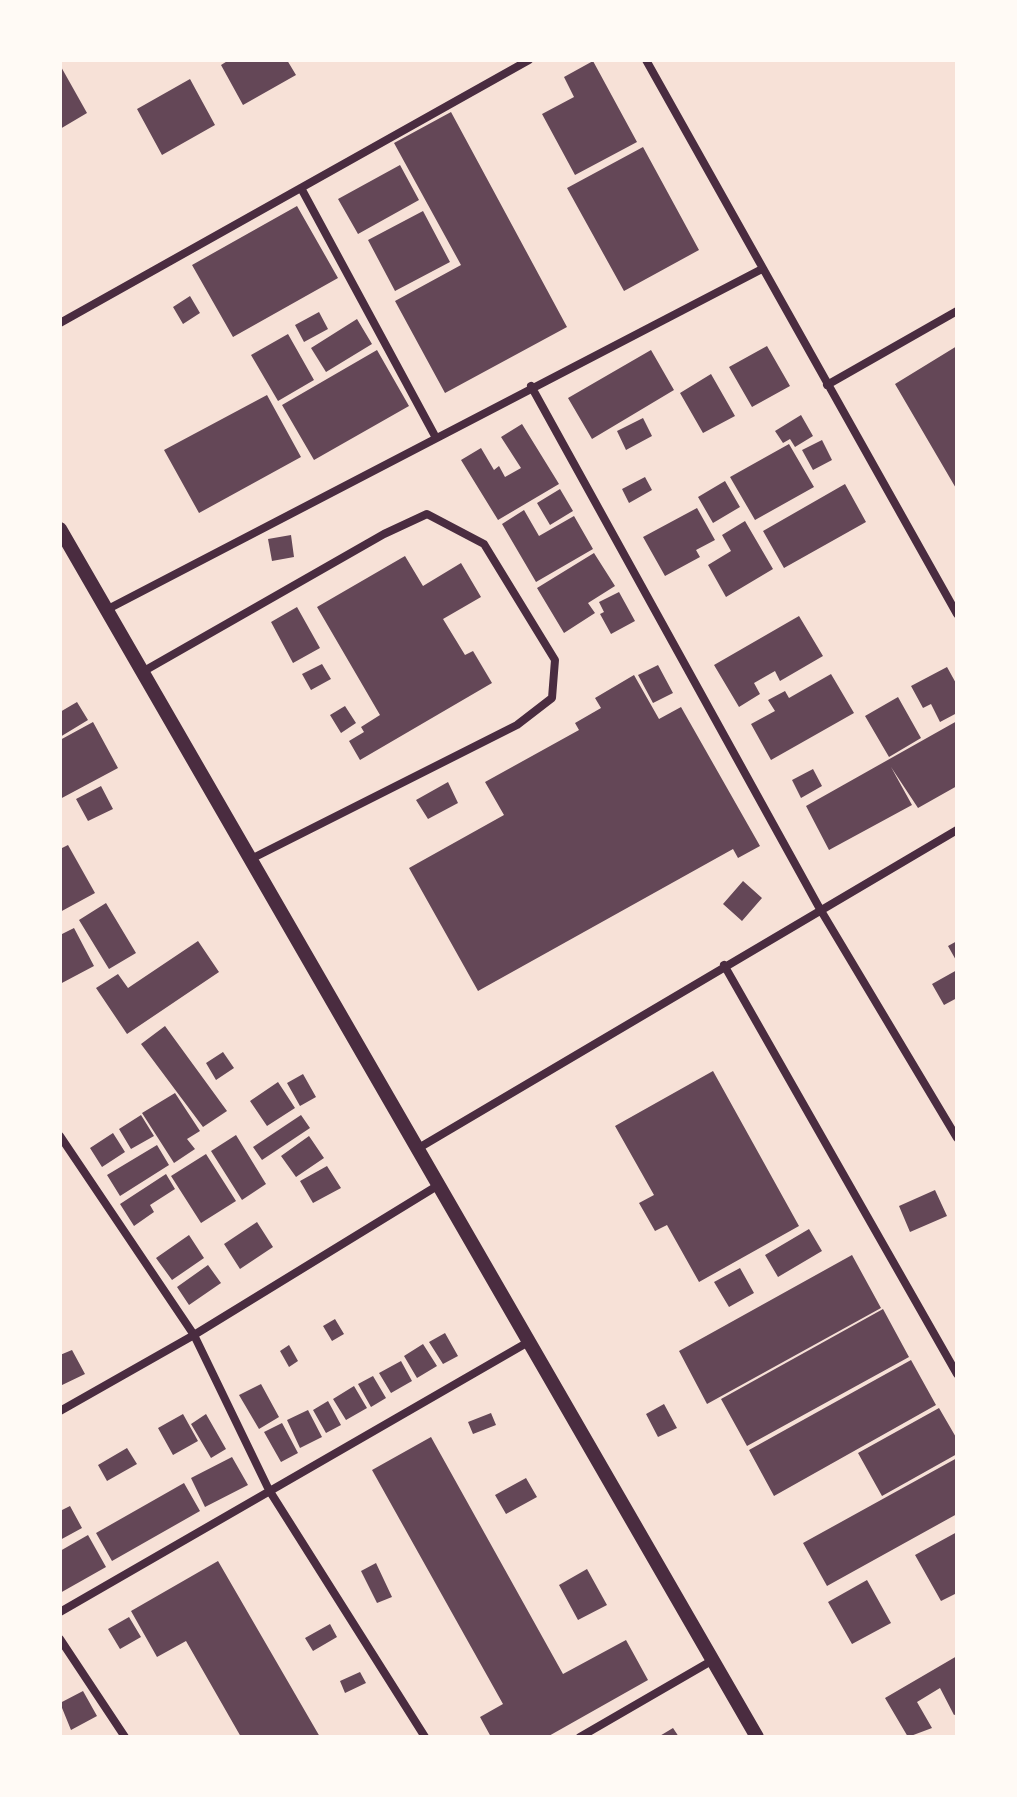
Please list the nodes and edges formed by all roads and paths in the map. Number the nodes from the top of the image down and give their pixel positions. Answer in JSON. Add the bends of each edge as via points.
{"nodes":[{"id":1,"x":529,"y":60,"type":"edge"},
{"id":2,"x":646,"y":60,"type":"edge"},
{"id":3,"x":301,"y":188,"type":"junction"},
{"id":4,"x":762,"y":269,"type":"junction"},
{"id":5,"x":957,"y":311,"type":"edge"},
{"id":6,"x":60,"y":323,"type":"edge"},
{"id":7,"x":827,"y":385,"type":"junction"},
{"id":8,"x":531,"y":386,"type":"junction"},
{"id":9,"x":435,"y":436,"type":"junction"},
{"id":10,"x":60,"y":529,"type":"edge"},
{"id":11,"x":108,"y":609,"type":"junction"},
{"id":12,"x":957,"y":614,"type":"edge"},
{"id":13,"x":144,"y":671,"type":"junction"},
{"id":14,"x":957,"y":830,"type":"edge"},
{"id":15,"x":251,"y":859,"type":"junction"},
{"id":16,"x":820,"y":909,"type":"junction"},
{"id":17,"x":724,"y":965,"type":"junction"},
{"id":18,"x":60,"y":1136,"type":"edge"},
{"id":19,"x":957,"y":1138,"type":"edge"},
{"id":20,"x":417,"y":1149,"type":"junction"},
{"id":21,"x":437,"y":1186,"type":"junction"},
{"id":22,"x":194,"y":1335,"type":"junction"},
{"id":23,"x":530,"y":1341,"type":"junction"},
{"id":24,"x":957,"y":1374,"type":"edge"},
{"id":25,"x":60,"y":1411,"type":"edge"},
{"id":26,"x":269,"y":1490,"type":"junction"},
{"id":27,"x":60,"y":1612,"type":"edge"},
{"id":28,"x":60,"y":1639,"type":"edge"},
{"id":29,"x":713,"y":1660,"type":"junction"},
{"id":30,"x":125,"y":1737,"type":"edge"},
{"id":31,"x":425,"y":1737,"type":"edge"},
{"id":32,"x":580,"y":1737,"type":"edge"},
{"id":33,"x":757,"y":1737,"type":"edge"}],
"edges":[{"from":1,"to":3,"type":"street"},
{"from":2,"to":4,"type":"street"},
{"from":3,"to":6,"type":"street"},
{"from":3,"to":9,"type":"street"},
{"from":4,"to":7,"type":"street"},
{"from":4,"to":8,"type":"street"},
{"from":5,"to":7,"type":"street"},
{"from":7,"to":12,"type":"street"},
{"from":8,"to":9,"type":"street"},
{"from":8,"to":16,"type":"street"},
{"from":9,"to":11,"type":"street"},
{"from":10,"to":11,"type":"street"},
{"from":11,"to":13,"type":"street"},
{"from":13,"to":15,"type":"street"},
{"from":13,"to":15,"type":"street","via":[[427,514],[484,544],[555,660],[552,698],[517,725]]},
{"from":14,"to":16,"type":"street"},
{"from":15,"to":20,"type":"street"},
{"from":16,"to":17,"type":"street"},
{"from":16,"to":19,"type":"street"},
{"from":17,"to":20,"type":"street"},
{"from":17,"to":24,"type":"street"},
{"from":18,"to":22,"type":"street"},
{"from":20,"to":21,"type":"street"},
{"from":21,"to":22,"type":"street"},
{"from":21,"to":23,"type":"street"},
{"from":22,"to":25,"type":"street"},
{"from":22,"to":26,"type":"street"},
{"from":23,"to":26,"type":"street"},
{"from":23,"to":29,"type":"street"},
{"from":26,"to":27,"type":"street"},
{"from":26,"to":31,"type":"street"},
{"from":28,"to":30,"type":"street"},
{"from":29,"to":32,"type":"street"},
{"from":29,"to":33,"type":"street"}]}
